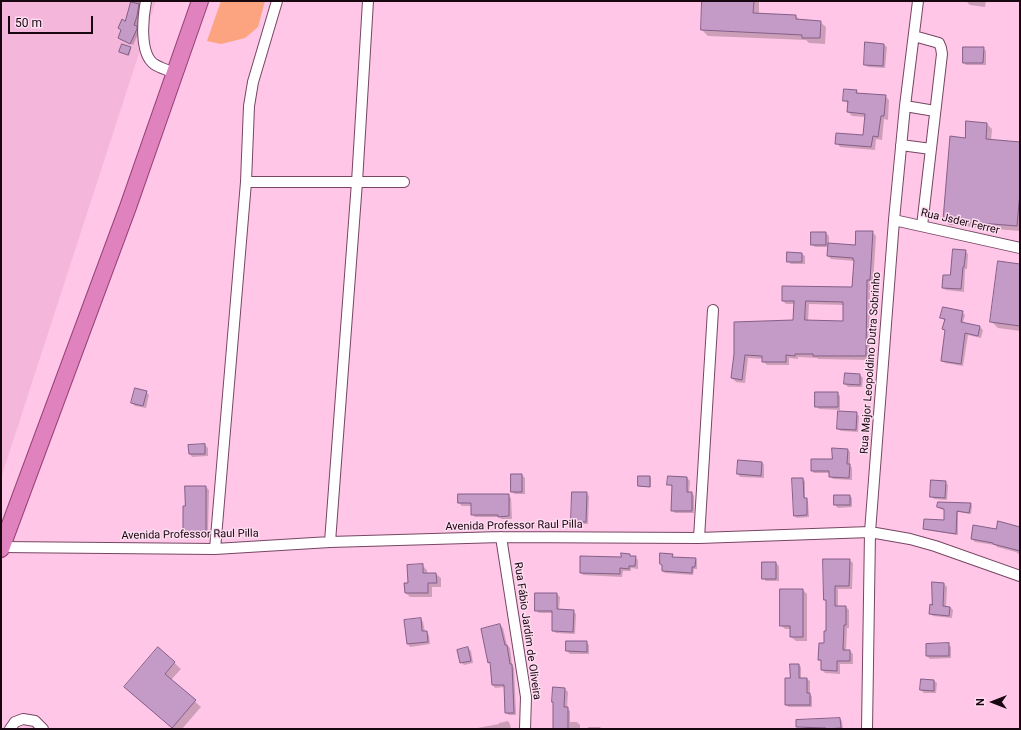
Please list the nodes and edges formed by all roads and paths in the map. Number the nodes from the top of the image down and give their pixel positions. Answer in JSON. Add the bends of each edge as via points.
{"nodes":[{"id":1,"x":146,"y":1,"type":"edge"},
{"id":2,"x":200,"y":1,"type":"edge"},
{"id":3,"x":277,"y":1,"type":"edge"},
{"id":4,"x":368,"y":1,"type":"edge"},
{"id":5,"x":918,"y":1,"type":"edge"},
{"id":6,"x":914,"y":36,"type":"junction"},
{"id":7,"x":174,"y":73,"type":"junction"},
{"id":8,"x":905,"y":106,"type":"junction"},
{"id":9,"x":935,"y":111,"type":"junction"},
{"id":10,"x":901,"y":145,"type":"junction"},
{"id":11,"x":931,"y":149,"type":"junction"},
{"id":12,"x":246,"y":182,"type":"junction"},
{"id":13,"x":357,"y":182,"type":"junction"},
{"id":14,"x":404,"y":182,"type":"dead end"},
{"id":15,"x":894,"y":220,"type":"junction"},
{"id":16,"x":922,"y":226,"type":"junction"},
{"id":17,"x":1020,"y":248,"type":"edge"},
{"id":18,"x":713,"y":310,"type":"dead end"},
{"id":19,"x":870,"y":532,"type":"junction"},
{"id":20,"x":502,"y":537,"type":"junction"},
{"id":21,"x":699,"y":538,"type":"junction"},
{"id":22,"x":330,"y":542,"type":"junction"},
{"id":23,"x":1,"y":548,"type":"edge"},
{"id":24,"x":215,"y":549,"type":"junction"},
{"id":25,"x":1020,"y":576,"type":"edge"},
{"id":26,"x":10,"y":729,"type":"edge"},
{"id":27,"x":43,"y":729,"type":"edge"},
{"id":28,"x":525,"y":729,"type":"edge"},
{"id":29,"x":867,"y":729,"type":"edge"}],
"edges":[{"from":1,"to":7,"type":"street","via":[[143,23],[147,55],[154,63]]},
{"from":2,"to":7,"type":"highway"},
{"from":3,"to":12,"type":"street","via":[[252,82]]},
{"from":4,"to":13,"type":"street"},
{"from":5,"to":6,"type":"street","name":"Rua Major Leopoldino Dutra Sobrinho"},
{"from":6,"to":8,"type":"street","name":"Rua Major Leopoldino Dutra Sobrinho"},
{"from":6,"to":9,"type":"street","via":[[939,43],[941,48]]},
{"from":7,"to":23,"type":"highway","via":[[128,207]]},
{"from":8,"to":9,"type":"street"},
{"from":8,"to":10,"type":"street","name":"Rua Major Leopoldino Dutra Sobrinho"},
{"from":9,"to":11,"type":"street"},
{"from":10,"to":11,"type":"street"},
{"from":10,"to":15,"type":"street","name":"Rua Major Leopoldino Dutra Sobrinho"},
{"from":11,"to":16,"type":"street"},
{"from":12,"to":13,"type":"street"},
{"from":12,"to":24,"type":"street"},
{"from":13,"to":14,"type":"street"},
{"from":13,"to":22,"type":"street"},
{"from":15,"to":16,"type":"street","name":"Rua Jsder Ferrer"},
{"from":15,"to":19,"type":"street","name":"Rua Major Leopoldino Dutra Sobrinho"},
{"from":16,"to":17,"type":"street","name":"Rua Jsder Ferrer"},
{"from":18,"to":21,"type":"street"},
{"from":19,"to":21,"type":"street","name":"Avenida Professor Raul Pilla"},
{"from":19,"to":25,"type":"street","name":"Avenida Professor Raul Pilla","via":[[910,539]]},
{"from":19,"to":29,"type":"street","name":"Rua Major Leopoldino Dutra Sobrinho"},
{"from":20,"to":21,"type":"street","name":"Avenida Professor Raul Pilla"},
{"from":20,"to":22,"type":"street","name":"Avenida Professor Raul Pilla"},
{"from":20,"to":28,"type":"street","name":"Rua Fábio Jardim de Oliveira","via":[[526,697]]},
{"from":22,"to":24,"type":"street","name":"Avenida Professor Raul Pilla"},
{"from":23,"to":24,"type":"street","name":"Avenida Professor Raul Pilla"},
{"from":26,"to":27,"type":"street","via":[[14,722],[23,719],[35,721]]}]}
